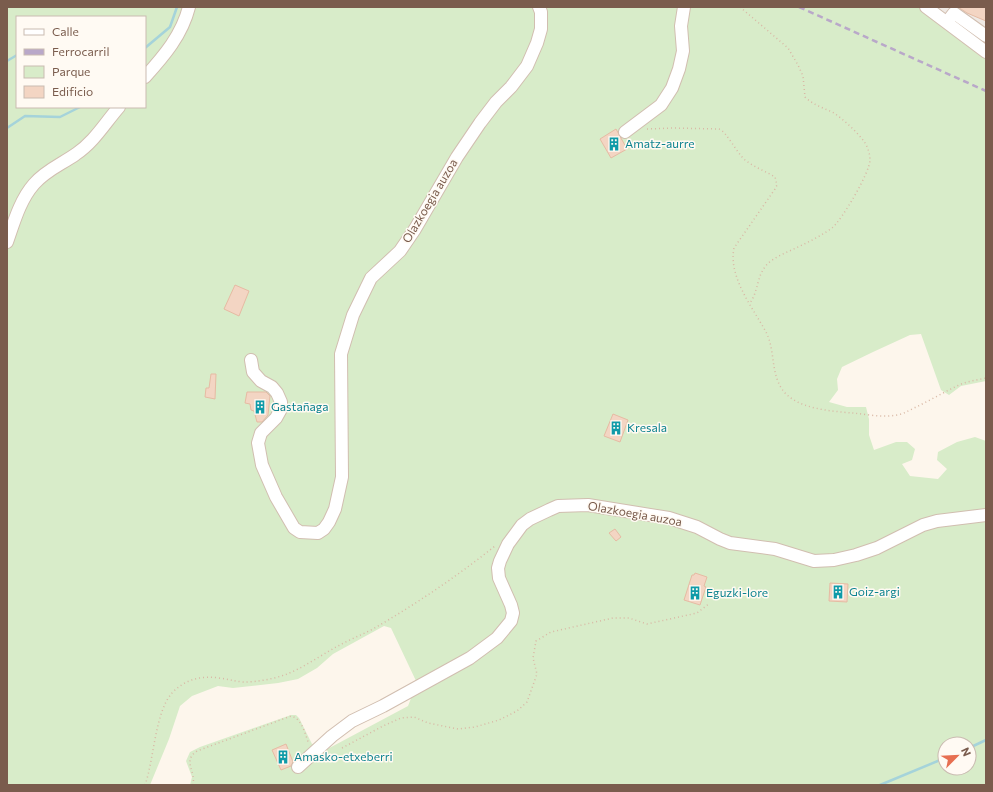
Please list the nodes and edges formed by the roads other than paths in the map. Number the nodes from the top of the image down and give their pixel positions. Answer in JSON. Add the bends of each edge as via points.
{"nodes":[{"id":1,"x":189,"y":7,"type":"edge"},
{"id":2,"x":539,"y":7,"type":"edge"},
{"id":3,"x":684,"y":7,"type":"edge"},
{"id":4,"x":926,"y":7,"type":"edge"},
{"id":5,"x":947,"y":22,"type":"junction"},
{"id":6,"x":986,"y":36,"type":"edge"},
{"id":7,"x":986,"y":52,"type":"edge"},
{"id":8,"x":146,"y":76,"type":"edge"},
{"id":9,"x":118,"y":108,"type":"edge"},
{"id":10,"x":630,"y":129,"type":"road end"},
{"id":11,"x":7,"y":242,"type":"edge"},
{"id":12,"x":251,"y":360,"type":"dead end"},
{"id":13,"x":986,"y":516,"type":"edge"},
{"id":14,"x":298,"y":767,"type":"dead end"}],
"edges":[{"from":1,"to":8,"type":"street","via":[[171,47]]},
{"from":2,"to":12,"type":"street","name":"Olazkoegia auzoa","via":[[541,29],[527,66],[496,102],[457,156],[400,251],[371,278],[354,315],[342,354],[342,477],[335,510],[329,522],[318,533],[300,532],[294,528],[276,497],[262,465],[258,443],[261,433],[276,418],[281,402],[272,387],[261,381],[253,372]]},
{"from":3,"to":10,"type":"street","via":[[681,26],[683,51],[672,88],[661,105]]},
{"from":4,"to":5,"type":"street"},
{"from":5,"to":6,"type":"street","via":[[954,13]]},
{"from":5,"to":7,"type":"street"},
{"from":9,"to":11,"type":"street","via":[[89,144],[76,155],[53,167],[34,184],[23,198]]},
{"from":13,"to":14,"type":"street","name":"Olazkoegia auzoa","via":[[937,521],[870,550],[834,560],[814,561],[775,549],[730,543],[697,527],[669,518],[588,505],[554,508],[522,525],[508,544],[500,561],[499,578],[513,613],[511,621],[497,638],[470,658],[352,721]]}]}
